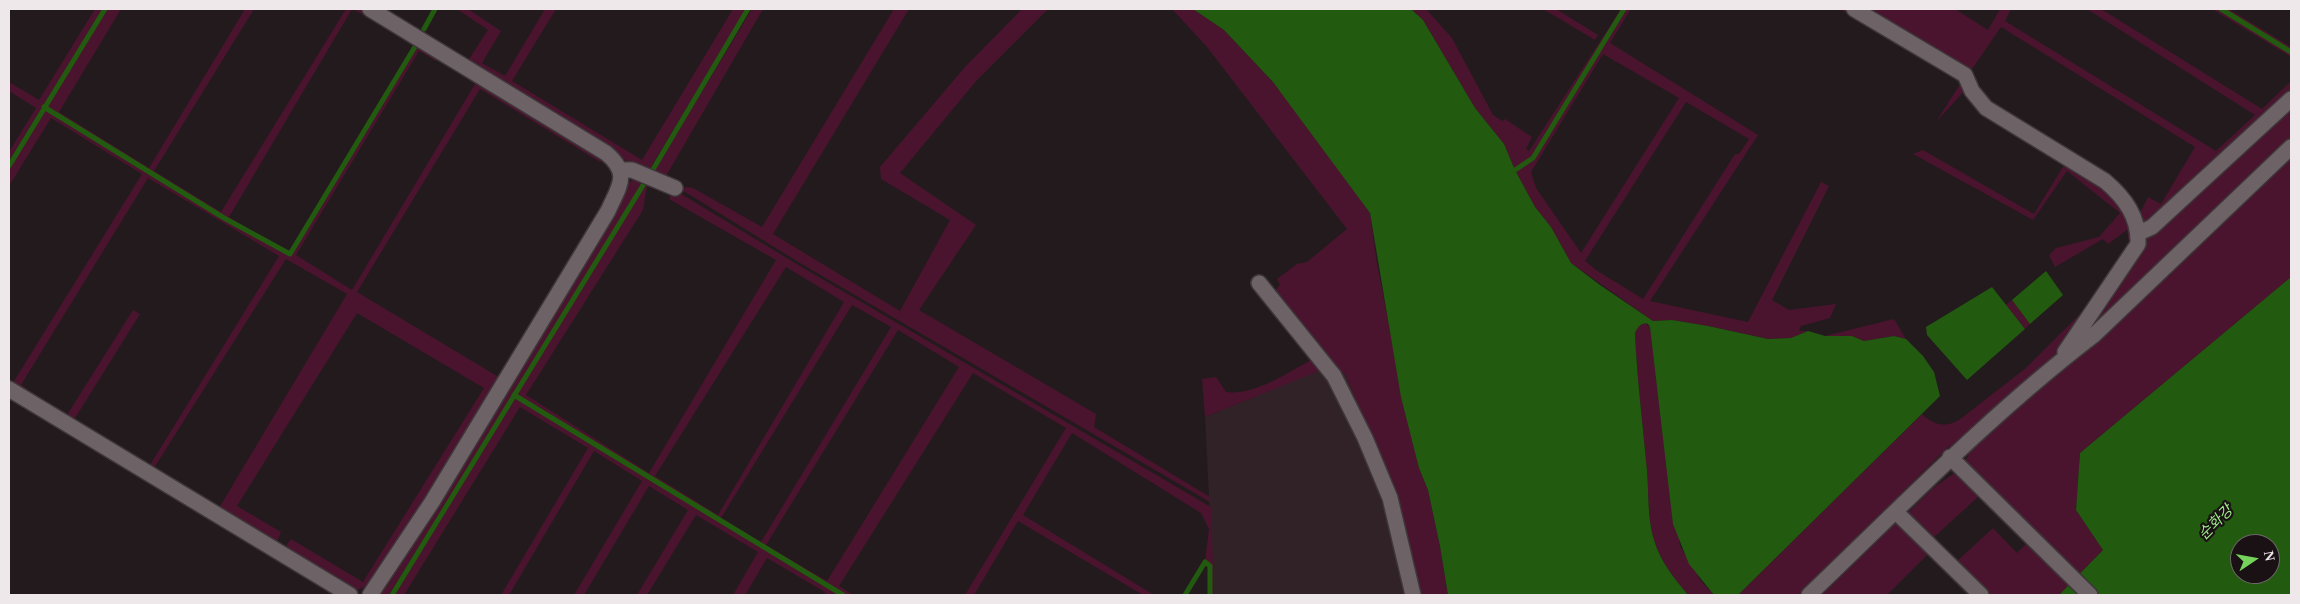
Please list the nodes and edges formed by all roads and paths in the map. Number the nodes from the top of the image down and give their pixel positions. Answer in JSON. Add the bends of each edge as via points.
{"nodes":[{"id":1,"x":370,"y":9,"type":"edge"},
{"id":2,"x":1854,"y":9,"type":"edge"},
{"id":3,"x":2291,"y":99,"type":"edge"},
{"id":4,"x":2291,"y":147,"type":"edge"},
{"id":5,"x":621,"y":170,"type":"junction"},
{"id":6,"x":675,"y":188,"type":"dead end"},
{"id":7,"x":2139,"y":233,"type":"junction"},
{"id":8,"x":1259,"y":283,"type":"dead end"},
{"id":9,"x":2059,"y":362,"type":"junction"},
{"id":10,"x":9,"y":389,"type":"edge"},
{"id":11,"x":1950,"y":458,"type":"junction"},
{"id":12,"x":1896,"y":512,"type":"junction"},
{"id":13,"x":350,"y":595,"type":"edge"},
{"id":14,"x":370,"y":595,"type":"edge"},
{"id":15,"x":1413,"y":595,"type":"edge"},
{"id":16,"x":1809,"y":595,"type":"edge"},
{"id":17,"x":1981,"y":595,"type":"edge"},
{"id":18,"x":2090,"y":595,"type":"edge"}],
"edges":[{"from":1,"to":5,"type":"street","via":[[586,140],[616,161]]},
{"from":2,"to":7,"type":"street","via":[[1964,75],[1986,108],[2105,181],[2120,194],[2134,215]]},
{"from":3,"to":7,"type":"street","via":[[2152,227]]},
{"from":4,"to":9,"type":"street","via":[[2094,336]]},
{"from":5,"to":6,"type":"street","via":[[632,170]]},
{"from":5,"to":14,"type":"street","via":[[622,181],[608,211],[432,502]]},
{"from":7,"to":9,"type":"street","via":[[2138,244]]},
{"from":8,"to":15,"type":"street","via":[[1334,376],[1365,438],[1390,498]]},
{"from":9,"to":11,"type":"street"},
{"from":10,"to":13,"type":"street"},
{"from":11,"to":12,"type":"street"},
{"from":11,"to":18,"type":"street"},
{"from":12,"to":16,"type":"street"},
{"from":12,"to":17,"type":"street"}]}
